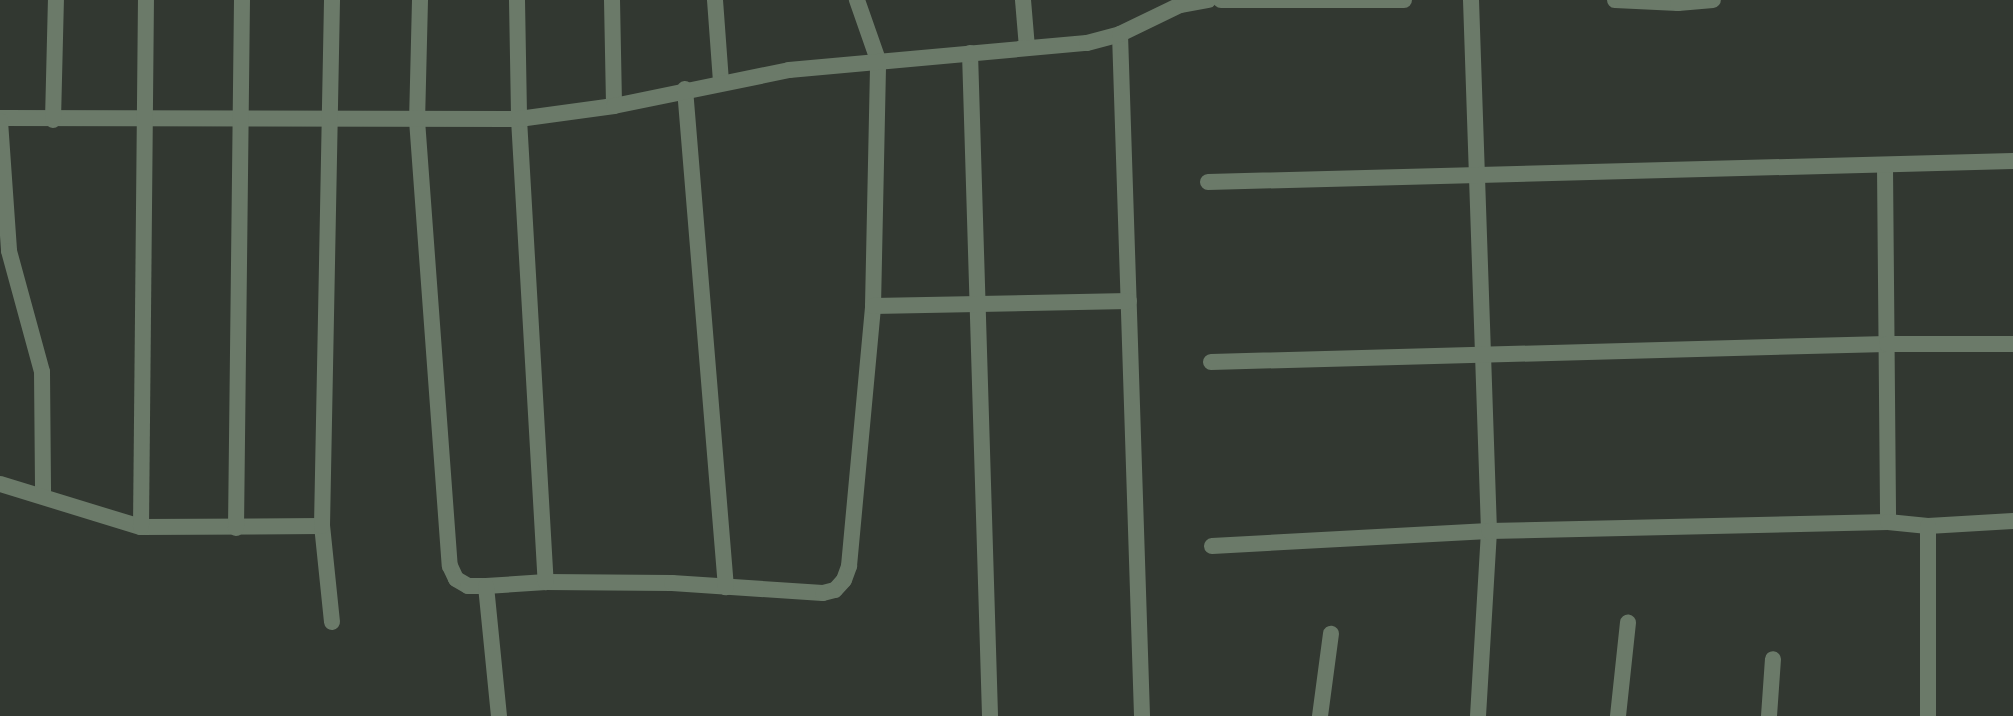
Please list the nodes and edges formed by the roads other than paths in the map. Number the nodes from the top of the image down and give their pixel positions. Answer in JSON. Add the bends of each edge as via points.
{"nodes":[{"id":1,"x":56,"y":0,"type":"edge"},
{"id":2,"x":146,"y":0,"type":"edge"},
{"id":3,"x":242,"y":0,"type":"edge"},
{"id":4,"x":332,"y":0,"type":"edge"},
{"id":5,"x":420,"y":0,"type":"edge"},
{"id":6,"x":517,"y":0,"type":"edge"},
{"id":7,"x":612,"y":0,"type":"edge"},
{"id":8,"x":715,"y":0,"type":"edge"},
{"id":9,"x":857,"y":0,"type":"edge"},
{"id":10,"x":1023,"y":0,"type":"edge"},
{"id":11,"x":1209,"y":0,"type":"edge"},
{"id":12,"x":1221,"y":0,"type":"edge"},
{"id":13,"x":1367,"y":0,"type":"edge"},
{"id":14,"x":1404,"y":0,"type":"edge"},
{"id":15,"x":1471,"y":0,"type":"edge"},
{"id":16,"x":1615,"y":0,"type":"edge"},
{"id":17,"x":1713,"y":0,"type":"edge"},
{"id":18,"x":1180,"y":3,"type":"edge"},
{"id":19,"x":1120,"y":34,"type":"junction"},
{"id":20,"x":1027,"y":48,"type":"junction"},
{"id":21,"x":970,"y":53,"type":"junction"},
{"id":22,"x":878,"y":60,"type":"junction"},
{"id":23,"x":721,"y":81,"type":"junction"},
{"id":24,"x":685,"y":89,"type":"junction"},
{"id":25,"x":614,"y":106,"type":"junction"},
{"id":26,"x":519,"y":119,"type":"junction"},
{"id":27,"x":0,"y":120,"type":"edge"},
{"id":28,"x":53,"y":120,"type":"junction"},
{"id":29,"x":145,"y":120,"type":"junction"},
{"id":30,"x":240,"y":120,"type":"junction"},
{"id":31,"x":330,"y":120,"type":"junction"},
{"id":32,"x":417,"y":120,"type":"junction"},
{"id":33,"x":2013,"y":161,"type":"edge"},
{"id":34,"x":1885,"y":167,"type":"junction"},
{"id":35,"x":1478,"y":175,"type":"junction"},
{"id":36,"x":1208,"y":182,"type":"dead end"},
{"id":37,"x":1129,"y":301,"type":"junction"},
{"id":38,"x":980,"y":303,"type":"junction"},
{"id":39,"x":873,"y":306,"type":"junction"},
{"id":40,"x":1887,"y":344,"type":"junction"},
{"id":41,"x":2013,"y":344,"type":"edge"},
{"id":42,"x":1484,"y":353,"type":"junction"},
{"id":43,"x":1211,"y":362,"type":"dead end"},
{"id":44,"x":0,"y":484,"type":"edge"},
{"id":45,"x":43,"y":496,"type":"junction"},
{"id":46,"x":2013,"y":521,"type":"edge"},
{"id":47,"x":1888,"y":522,"type":"junction"},
{"id":48,"x":322,"y":526,"type":"junction"},
{"id":49,"x":1928,"y":526,"type":"junction"},
{"id":50,"x":141,"y":527,"type":"junction"},
{"id":51,"x":236,"y":528,"type":"junction"},
{"id":52,"x":1489,"y":531,"type":"junction"},
{"id":53,"x":1212,"y":546,"type":"dead end"},
{"id":54,"x":546,"y":582,"type":"junction"},
{"id":55,"x":486,"y":586,"type":"junction"},
{"id":56,"x":726,"y":587,"type":"junction"},
{"id":57,"x":332,"y":622,"type":"dead end"},
{"id":58,"x":1628,"y":623,"type":"dead end"},
{"id":59,"x":1331,"y":634,"type":"dead end"},
{"id":60,"x":1773,"y":659,"type":"dead end"},
{"id":61,"x":499,"y":716,"type":"edge"},
{"id":62,"x":990,"y":716,"type":"edge"},
{"id":63,"x":1142,"y":716,"type":"edge"},
{"id":64,"x":1320,"y":716,"type":"edge"},
{"id":65,"x":1478,"y":716,"type":"edge"},
{"id":66,"x":1618,"y":716,"type":"edge"},
{"id":67,"x":1769,"y":716,"type":"edge"},
{"id":68,"x":1928,"y":716,"type":"edge"}],
"edges":[{"from":1,"to":28,"type":"street"},
{"from":2,"to":29,"type":"street"},
{"from":3,"to":30,"type":"street"},
{"from":4,"to":31,"type":"street"},
{"from":5,"to":32,"type":"street"},
{"from":6,"to":26,"type":"street"},
{"from":7,"to":25,"type":"street"},
{"from":8,"to":23,"type":"street"},
{"from":9,"to":22,"type":"street"},
{"from":10,"to":20,"type":"street"},
{"from":11,"to":18,"type":"street"},
{"from":12,"to":13,"type":"street"},
{"from":13,"to":14,"type":"street"},
{"from":15,"to":35,"type":"street"},
{"from":16,"to":17,"type":"street"},
{"from":18,"to":19,"type":"street"},
{"from":19,"to":20,"type":"street"},
{"from":19,"to":37,"type":"street"},
{"from":20,"to":21,"type":"street"},
{"from":21,"to":22,"type":"street"},
{"from":21,"to":38,"type":"street"},
{"from":22,"to":23,"type":"street"},
{"from":22,"to":39,"type":"street"},
{"from":23,"to":24,"type":"street"},
{"from":24,"to":25,"type":"street"},
{"from":24,"to":56,"type":"street"},
{"from":25,"to":26,"type":"street"},
{"from":26,"to":32,"type":"street"},
{"from":26,"to":54,"type":"street"},
{"from":27,"to":28,"type":"street"},
{"from":27,"to":45,"type":"street","via":[[9,251],[42,372]]},
{"from":28,"to":29,"type":"street"},
{"from":29,"to":30,"type":"street"},
{"from":29,"to":50,"type":"street"},
{"from":30,"to":31,"type":"street"},
{"from":30,"to":51,"type":"street"},
{"from":31,"to":32,"type":"street"},
{"from":31,"to":48,"type":"street"},
{"from":32,"to":55,"type":"street","via":[[450,566],[456,579],[468,586]]},
{"from":33,"to":34,"type":"street"},
{"from":34,"to":35,"type":"street"},
{"from":34,"to":40,"type":"street"},
{"from":35,"to":36,"type":"street"},
{"from":35,"to":42,"type":"street"},
{"from":37,"to":38,"type":"street"},
{"from":37,"to":63,"type":"street"},
{"from":38,"to":39,"type":"street"},
{"from":38,"to":62,"type":"street"},
{"from":39,"to":56,"type":"street","via":[[844,580],[823,593]]},
{"from":40,"to":41,"type":"street"},
{"from":40,"to":42,"type":"street"},
{"from":40,"to":47,"type":"street"},
{"from":42,"to":43,"type":"street"},
{"from":42,"to":52,"type":"street"},
{"from":44,"to":45,"type":"street"},
{"from":45,"to":50,"type":"street"},
{"from":46,"to":49,"type":"street"},
{"from":47,"to":49,"type":"street"},
{"from":47,"to":52,"type":"street"},
{"from":48,"to":51,"type":"street"},
{"from":48,"to":57,"type":"street"},
{"from":49,"to":68,"type":"street"},
{"from":50,"to":51,"type":"street"},
{"from":52,"to":53,"type":"street"},
{"from":52,"to":65,"type":"street"},
{"from":54,"to":55,"type":"street"},
{"from":54,"to":56,"type":"street"},
{"from":55,"to":61,"type":"street"},
{"from":58,"to":66,"type":"street"},
{"from":59,"to":64,"type":"street"},
{"from":60,"to":67,"type":"street"}]}
